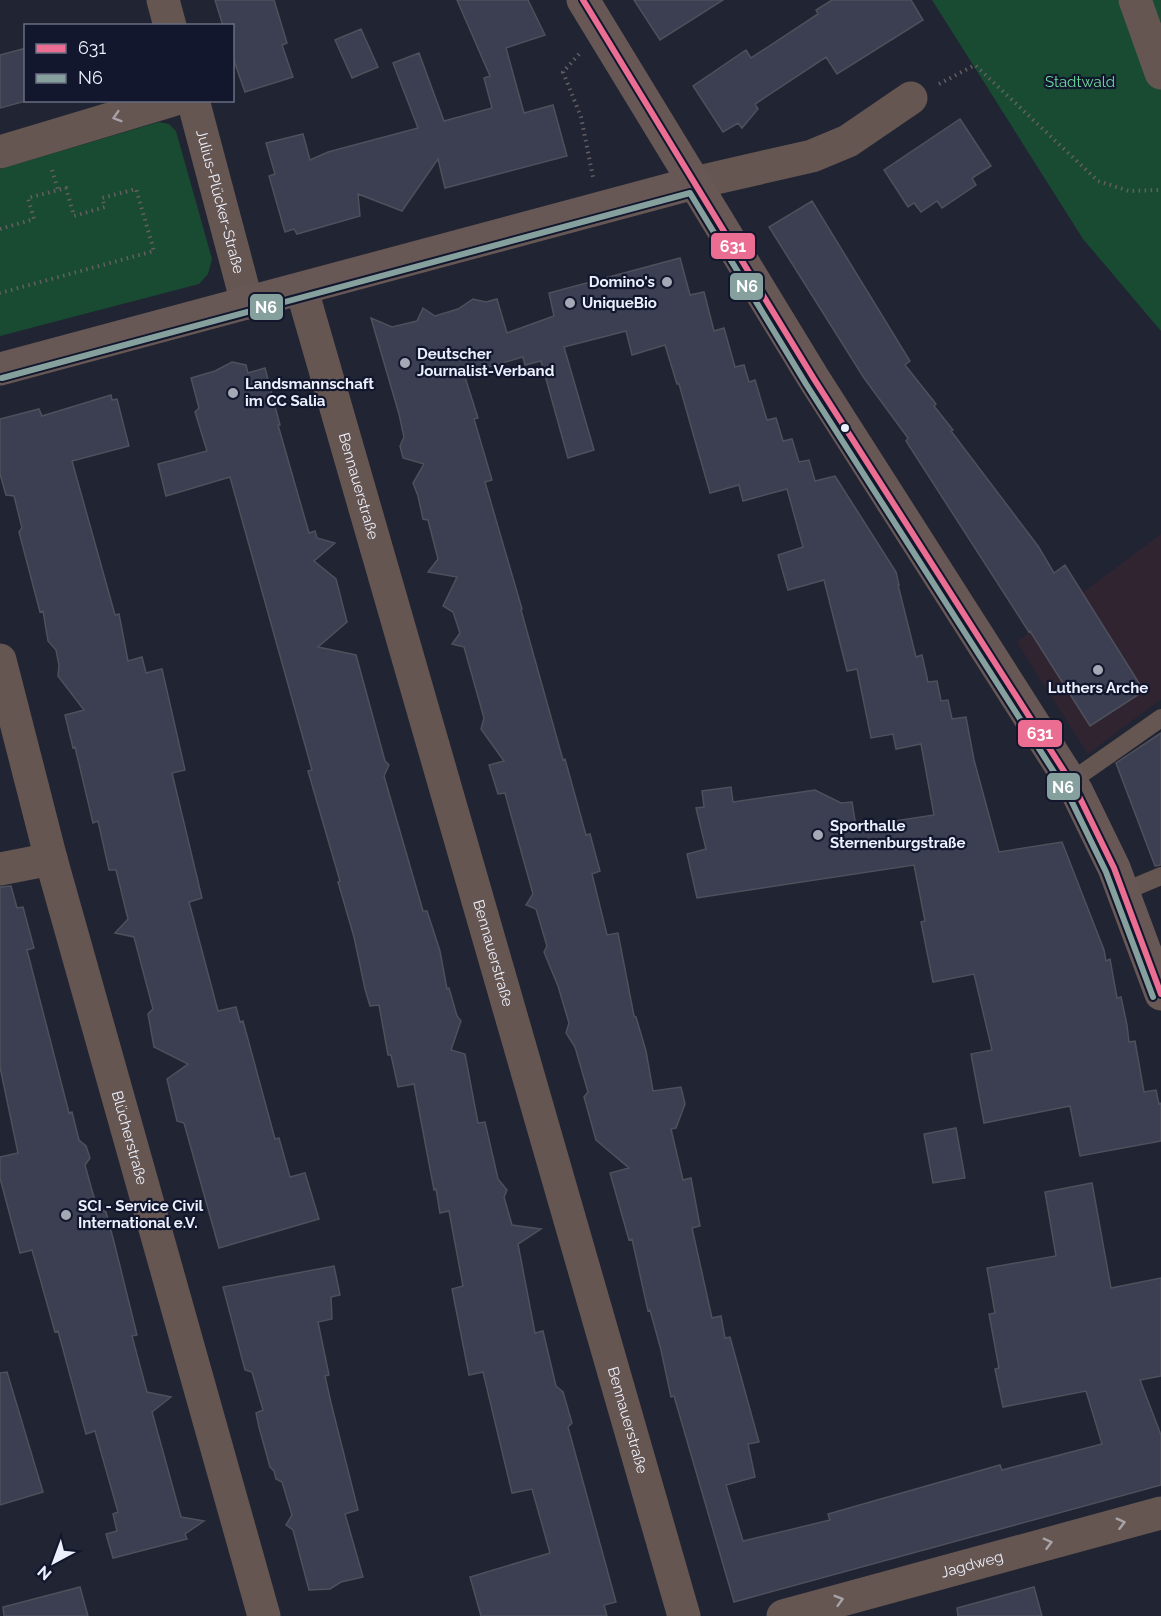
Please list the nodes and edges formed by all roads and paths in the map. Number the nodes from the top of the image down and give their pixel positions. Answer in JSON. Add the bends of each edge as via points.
{"nodes":[{"id":1,"x":163,"y":0,"type":"edge"},
{"id":2,"x":582,"y":0,"type":"edge"},
{"id":3,"x":1135,"y":0,"type":"edge"},
{"id":4,"x":169,"y":24,"type":"edge"},
{"id":5,"x":600,"y":30,"type":"junction"},
{"id":6,"x":1161,"y":73,"type":"edge"},
{"id":7,"x":911,"y":98,"type":"joint"},
{"id":8,"x":166,"y":102,"type":"edge"},
{"id":9,"x":194,"y":102,"type":"edge"},
{"id":10,"x":0,"y":152,"type":"edge"},
{"id":11,"x":51,"y":166,"type":"dead end"},
{"id":12,"x":694,"y":183,"type":"junction"},
{"id":13,"x":58,"y":190,"type":"junction"},
{"id":14,"x":1161,"y":190,"type":"edge"},
{"id":15,"x":596,"y":211,"type":"junction"},
{"id":16,"x":0,"y":229,"type":"edge"},
{"id":17,"x":302,"y":290,"type":"junction"},
{"id":18,"x":0,"y":293,"type":"edge"},
{"id":19,"x":247,"y":303,"type":"junction"},
{"id":20,"x":0,"y":369,"type":"edge"},
{"id":21,"x":0,"y":660,"type":"edge"},
{"id":22,"x":1161,"y":718,"type":"edge"},
{"id":23,"x":1070,"y":782,"type":"junction"},
{"id":24,"x":51,"y":859,"type":"junction"},
{"id":25,"x":0,"y":869,"type":"edge"},
{"id":26,"x":1161,"y":876,"type":"edge"},
{"id":27,"x":1123,"y":892,"type":"junction"},
{"id":28,"x":1161,"y":994,"type":"edge"},
{"id":29,"x":1161,"y":1513,"type":"edge"},
{"id":30,"x":264,"y":1616,"type":"edge"},
{"id":31,"x":684,"y":1616,"type":"edge"},
{"id":32,"x":783,"y":1616,"type":"edge"}],
"edges":[{"from":1,"to":4,"type":"street"},
{"from":2,"to":5,"type":"street"},
{"from":3,"to":6,"type":"street"},
{"from":5,"to":12,"type":"street"},
{"from":5,"to":15,"type":"path","via":[[563,72],[581,117],[592,166]]},
{"from":7,"to":12,"type":"street","via":[[848,141],[812,156]]},
{"from":7,"to":14,"type":"path","via":[[975,65],[1098,181],[1129,191]]},
{"from":8,"to":10,"type":"street","one_way":true},
{"from":9,"to":19,"type":"street","name":"Julius-Plücker-Straße"},
{"from":11,"to":13,"type":"path"},
{"from":12,"to":15,"type":"street"},
{"from":12,"to":23,"type":"street"},
{"from":13,"to":16,"type":"path","via":[[28,198],[34,219]]},
{"from":13,"to":18,"type":"path","via":[[66,188],[74,216],[105,207],[102,198],[136,189],[154,251]]},
{"from":15,"to":17,"type":"street"},
{"from":17,"to":19,"type":"street"},
{"from":17,"to":31,"type":"street","name":"Bennauerstraße"},
{"from":19,"to":20,"type":"street"},
{"from":21,"to":24,"type":"street","name":"Blücherstraße"},
{"from":22,"to":23,"type":"lane"},
{"from":23,"to":27,"type":"street"},
{"from":24,"to":25,"type":"street"},
{"from":24,"to":30,"type":"street","name":"Blücherstraße"},
{"from":26,"to":27,"type":"lane"},
{"from":27,"to":28,"type":"street"},
{"from":32,"to":29,"type":"street","name":"Jagdweg","one_way":true}]}
